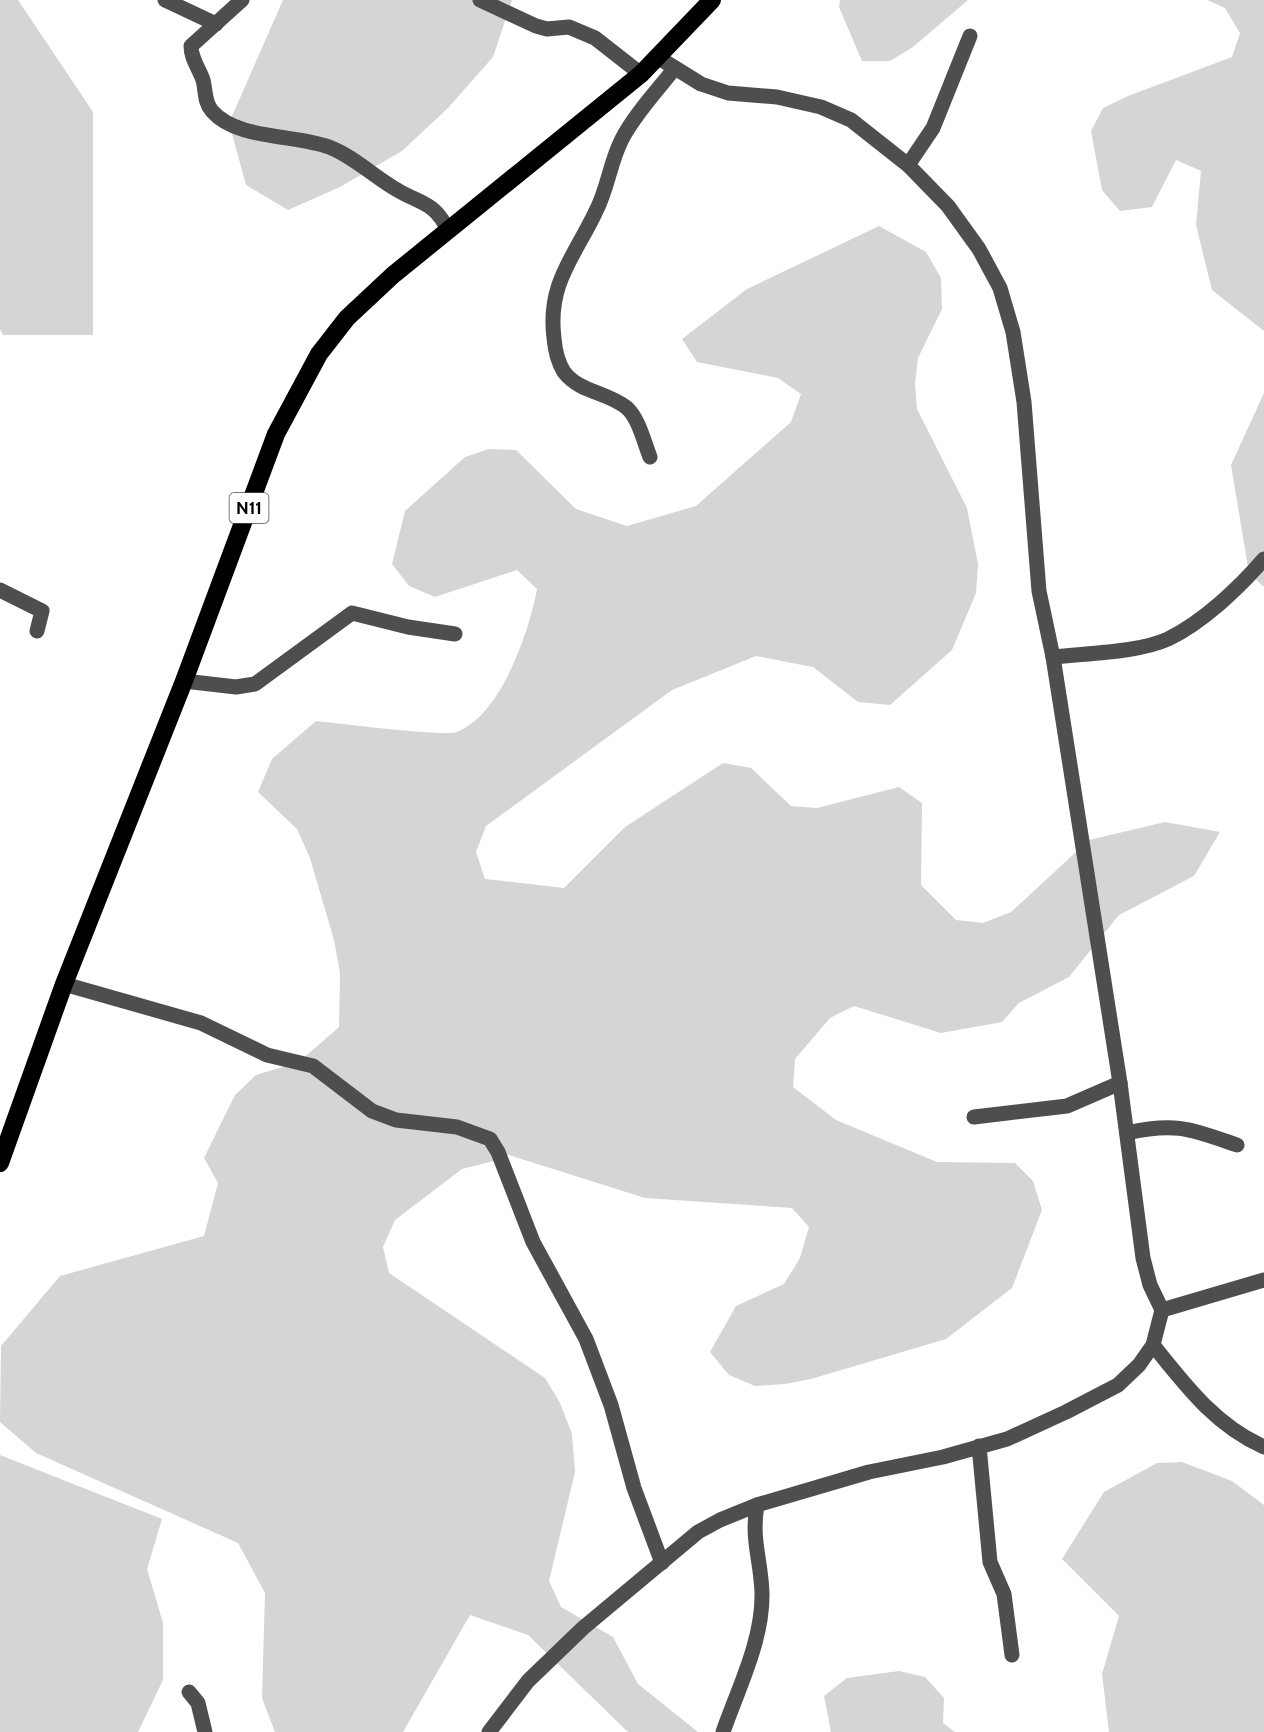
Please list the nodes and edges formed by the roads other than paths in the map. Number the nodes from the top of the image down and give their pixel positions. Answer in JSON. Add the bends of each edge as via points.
{"nodes":[{"id":1,"x":165,"y":0,"type":"edge"},
{"id":2,"x":242,"y":0,"type":"edge"},
{"id":3,"x":480,"y":0,"type":"edge"},
{"id":4,"x":712,"y":0,"type":"edge"},
{"id":5,"x":216,"y":24,"type":"junction"},
{"id":6,"x":970,"y":36,"type":"dead end"},
{"id":7,"x":659,"y":58,"type":"junction"},
{"id":8,"x":674,"y":69,"type":"junction"},
{"id":9,"x":641,"y":74,"type":"junction"},
{"id":10,"x":908,"y":165,"type":"junction"},
{"id":11,"x":448,"y":230,"type":"junction"},
{"id":12,"x":650,"y":457,"type":"dead end"},
{"id":13,"x":1262,"y":564,"type":"edge"},
{"id":14,"x":0,"y":590,"type":"edge"},
{"id":15,"x":37,"y":631,"type":"dead end"},
{"id":16,"x":455,"y":634,"type":"dead end"},
{"id":17,"x":1053,"y":657,"type":"junction"},
{"id":18,"x":184,"y":681,"type":"junction"},
{"id":19,"x":64,"y":984,"type":"junction"},
{"id":20,"x":1120,"y":1083,"type":"junction"},
{"id":21,"x":974,"y":1117,"type":"dead end"},
{"id":22,"x":1127,"y":1133,"type":"junction"},
{"id":23,"x":1236,"y":1145,"type":"dead end"},
{"id":24,"x":0,"y":1163,"type":"edge"},
{"id":25,"x":1264,"y":1280,"type":"edge"},
{"id":26,"x":1162,"y":1310,"type":"junction"},
{"id":27,"x":1153,"y":1345,"type":"junction"},
{"id":28,"x":980,"y":1446,"type":"junction"},
{"id":29,"x":1264,"y":1447,"type":"edge"},
{"id":30,"x":757,"y":1505,"type":"junction"},
{"id":31,"x":662,"y":1563,"type":"junction"},
{"id":32,"x":1012,"y":1655,"type":"dead end"},
{"id":33,"x":189,"y":1692,"type":"dead end"},
{"id":34,"x":205,"y":1732,"type":"edge"},
{"id":35,"x":489,"y":1732,"type":"edge"},
{"id":36,"x":723,"y":1732,"type":"edge"}],
"edges":[{"from":1,"to":5,"type":"street"},
{"from":2,"to":5,"type":"street"},
{"from":3,"to":9,"type":"street","via":[[536,26],[569,27],[595,38]]},
{"from":4,"to":7,"type":"highway","number":"N11"},
{"from":5,"to":11,"type":"street","via":[[191,46],[212,111],[253,132],[328,147],[352,158],[399,192],[430,205]]},
{"from":6,"to":10,"type":"street","via":[[933,128]]},
{"from":7,"to":8,"type":"street"},
{"from":7,"to":9,"type":"highway","number":"N11"},
{"from":8,"to":10,"type":"street","via":[[728,93],[777,97],[821,107],[851,120]]},
{"from":8,"to":12,"type":"street","via":[[623,137],[610,165],[604,195],[564,266],[553,300],[556,356],[565,373],[581,387],[626,407]]},
{"from":9,"to":11,"type":"highway","number":"N11"},
{"from":10,"to":17,"type":"street","via":[[948,206],[978,249],[1003,299],[1024,402],[1039,591]]},
{"from":11,"to":18,"type":"highway","number":"N11","via":[[347,318],[319,354],[276,434]]},
{"from":13,"to":17,"type":"street","via":[[1220,601],[1167,639]]},
{"from":14,"to":15,"type":"street","via":[[42,611]]},
{"from":16,"to":18,"type":"street","via":[[352,613],[255,684],[236,687]]},
{"from":17,"to":20,"type":"street"},
{"from":18,"to":19,"type":"highway","number":"N11"},
{"from":19,"to":24,"type":"highway","number":"N11"},
{"from":19,"to":31,"type":"street","via":[[201,1023],[267,1055],[313,1066],[372,1111],[396,1120],[457,1127],[490,1139],[533,1242],[586,1339]]},
{"from":20,"to":21,"type":"street","via":[[1067,1106]]},
{"from":20,"to":22,"type":"street"},
{"from":22,"to":23,"type":"street","via":[[1176,1126]]},
{"from":22,"to":26,"type":"street","via":[[1143,1258]]},
{"from":25,"to":26,"type":"street"},
{"from":26,"to":27,"type":"street"},
{"from":27,"to":28,"type":"street","via":[[1118,1385],[1027,1430]]},
{"from":27,"to":29,"type":"street","via":[[1219,1420],[1240,1437]]},
{"from":28,"to":30,"type":"street","via":[[869,1472]]},
{"from":28,"to":32,"type":"street","via":[[990,1562],[1004,1594]]},
{"from":30,"to":31,"type":"street","via":[[698,1532]]},
{"from":30,"to":36,"type":"street","via":[[753,1528],[762,1594],[758,1625]]},
{"from":31,"to":35,"type":"street","via":[[583,1628],[528,1681]]},
{"from":33,"to":34,"type":"street","via":[[198,1703]]}]}
